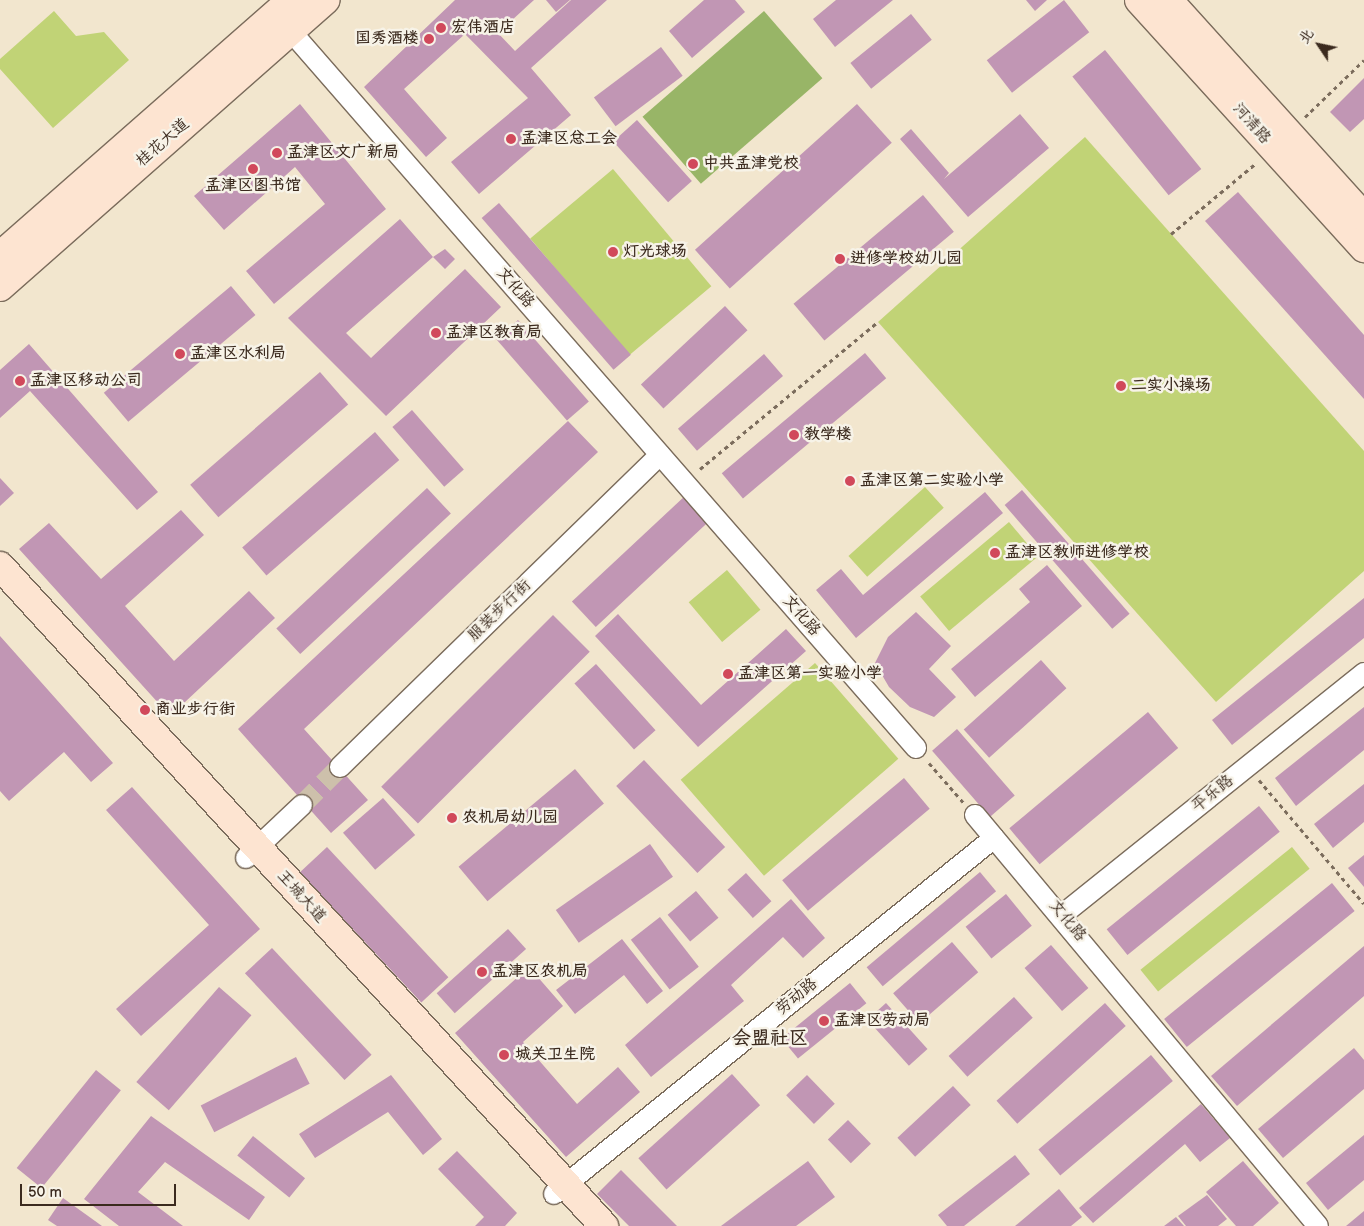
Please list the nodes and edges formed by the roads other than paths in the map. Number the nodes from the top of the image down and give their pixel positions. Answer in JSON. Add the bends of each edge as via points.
{"nodes":[{"id":1,"x":326,"y":0,"type":"edge"},
{"id":2,"x":1139,"y":0,"type":"edge"},
{"id":3,"x":1168,"y":0,"type":"edge"},
{"id":4,"x":285,"y":15,"type":"edge"},
{"id":5,"x":1364,"y":217,"type":"edge"},
{"id":6,"x":1364,"y":248,"type":"edge"},
{"id":7,"x":0,"y":256,"type":"edge"},
{"id":8,"x":0,"y":286,"type":"edge"},
{"id":9,"x":660,"y":455,"type":"junction"},
{"id":10,"x":0,"y":566,"type":"edge"},
{"id":11,"x":0,"y":587,"type":"edge"},
{"id":12,"x":1364,"y":673,"type":"edge"},
{"id":13,"x":916,"y":748,"type":"road end"},
{"id":14,"x":340,"y":767,"type":"tunnel mouth"},
{"id":15,"x":302,"y":804,"type":"tunnel mouth"},
{"id":16,"x":975,"y":815,"type":"road end"},
{"id":17,"x":994,"y":838,"type":"junction"},
{"id":18,"x":246,"y":858,"type":"junction"},
{"id":19,"x":1062,"y":915,"type":"junction"},
{"id":20,"x":559,"y":1189,"type":"junction"},
{"id":21,"x":584,"y":1226,"type":"edge"},
{"id":22,"x":604,"y":1226,"type":"edge"},
{"id":23,"x":1318,"y":1226,"type":"edge"}],
"edges":[{"from":1,"to":4,"type":"main road","name":"桂花大道"},
{"from":2,"to":6,"type":"main road","name":"河清路"},
{"from":3,"to":5,"type":"main road","name":"河清路"},
{"from":4,"to":7,"type":"main road","name":"桂花大道"},
{"from":4,"to":8,"type":"main road","name":"桂花大道"},
{"from":4,"to":9,"type":"street","name":"文化路"},
{"from":9,"to":13,"type":"street","name":"文化路"},
{"from":9,"to":14,"type":"street","name":"服装步行街"},
{"from":10,"to":20,"type":"main road","name":"王城大道"},
{"from":11,"to":18,"type":"main road","name":"王城大道"},
{"from":12,"to":19,"type":"street","name":"平乐路"},
{"from":15,"to":18,"type":"street"},
{"from":16,"to":17,"type":"street","name":"文化路"},
{"from":17,"to":19,"type":"street","name":"文化路"},
{"from":17,"to":20,"type":"street","name":"劳动路"},
{"from":18,"to":20,"type":"main road","name":"王城大道"},
{"from":19,"to":23,"type":"street","name":"文化路"},
{"from":20,"to":21,"type":"main road","name":"王城大道"},
{"from":20,"to":22,"type":"main road","name":"王城大道"}]}
